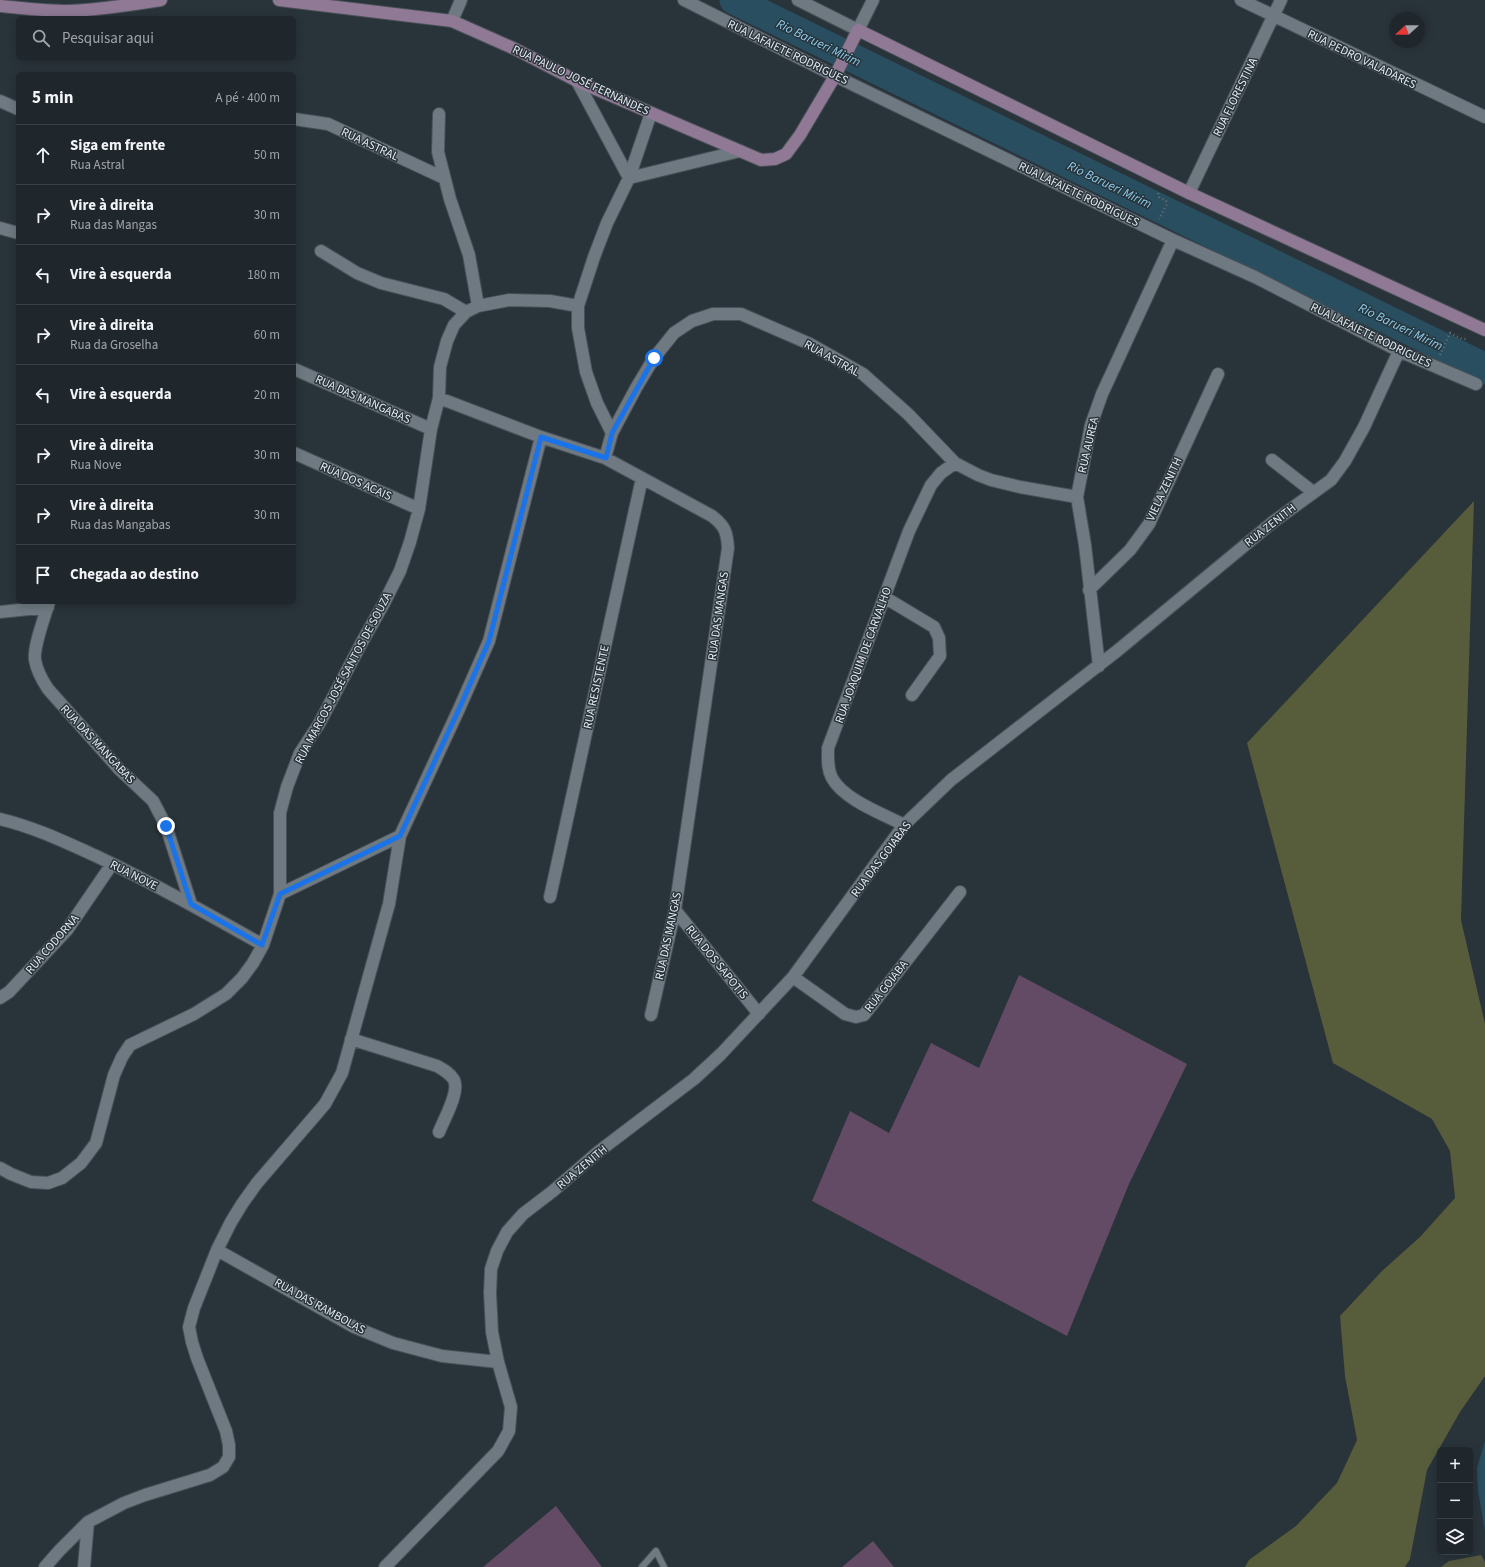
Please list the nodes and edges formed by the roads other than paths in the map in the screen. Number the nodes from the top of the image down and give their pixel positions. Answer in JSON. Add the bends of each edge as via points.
{"nodes":[{"id":1,"x":161,"y":0,"type":"edge"},
{"id":2,"x":279,"y":0,"type":"edge"},
{"id":3,"x":461,"y":0,"type":"edge"},
{"id":4,"x":684,"y":0,"type":"edge"},
{"id":5,"x":798,"y":0,"type":"edge"},
{"id":6,"x":873,"y":0,"type":"edge"},
{"id":7,"x":1241,"y":0,"type":"edge"},
{"id":8,"x":1281,"y":0,"type":"edge"},
{"id":9,"x":0,"y":6,"type":"edge"},
{"id":10,"x":1274,"y":16,"type":"junction"},
{"id":11,"x":452,"y":21,"type":"junction"},
{"id":12,"x":856,"y":34,"type":"junction"},
{"id":13,"x":835,"y":76,"type":"junction"},
{"id":14,"x":577,"y":81,"type":"junction"},
{"id":15,"x":0,"y":101,"type":"edge"},
{"id":16,"x":16,"y":108,"type":"edge"},
{"id":17,"x":651,"y":113,"type":"junction"},
{"id":18,"x":439,"y":114,"type":"dead end"},
{"id":19,"x":1485,"y":117,"type":"edge"},
{"id":20,"x":296,"y":119,"type":"edge"},
{"id":21,"x":740,"y":151,"type":"junction"},
{"id":22,"x":444,"y":178,"type":"junction"},
{"id":23,"x":629,"y":178,"type":"junction"},
{"id":24,"x":1189,"y":193,"type":"junction"},
{"id":25,"x":0,"y":228,"type":"edge"},
{"id":26,"x":16,"y":232,"type":"edge"},
{"id":27,"x":1173,"y":240,"type":"junction"},
{"id":28,"x":321,"y":251,"type":"dead end"},
{"id":29,"x":478,"y":306,"type":"junction"},
{"id":30,"x":578,"y":306,"type":"junction"},
{"id":31,"x":466,"y":312,"type":"junction"},
{"id":32,"x":1485,"y":330,"type":"edge"},
{"id":33,"x":1399,"y":351,"type":"junction"},
{"id":34,"x":296,"y":370,"type":"edge"},
{"id":35,"x":1218,"y":374,"type":"dead end"},
{"id":36,"x":1476,"y":384,"type":"dead end"},
{"id":37,"x":438,"y":398,"type":"junction"},
{"id":38,"x":431,"y":429,"type":"junction"},
{"id":39,"x":612,"y":433,"type":"junction"},
{"id":40,"x":541,"y":437,"type":"junction"},
{"id":41,"x":296,"y":454,"type":"edge"},
{"id":42,"x":606,"y":458,"type":"junction"},
{"id":43,"x":1272,"y":460,"type":"dead end"},
{"id":44,"x":955,"y":463,"type":"junction"},
{"id":45,"x":642,"y":478,"type":"junction"},
{"id":46,"x":1313,"y":492,"type":"junction"},
{"id":47,"x":1077,"y":497,"type":"junction"},
{"id":48,"x":419,"y":509,"type":"junction"},
{"id":49,"x":1089,"y":590,"type":"junction"},
{"id":50,"x":884,"y":597,"type":"junction"},
{"id":51,"x":49,"y":605,"type":"edge"},
{"id":52,"x":0,"y":612,"type":"edge"},
{"id":53,"x":1099,"y":666,"type":"junction"},
{"id":54,"x":912,"y":695,"type":"dead end"},
{"id":55,"x":0,"y":819,"type":"edge"},
{"id":56,"x":904,"y":825,"type":"junction"},
{"id":57,"x":400,"y":836,"type":"junction"},
{"id":58,"x":112,"y":864,"type":"junction"},
{"id":59,"x":960,"y":892,"type":"dead end"},
{"id":60,"x":280,"y":894,"type":"junction"},
{"id":61,"x":550,"y":897,"type":"dead end"},
{"id":62,"x":191,"y":904,"type":"junction"},
{"id":63,"x":674,"y":910,"type":"junction"},
{"id":64,"x":262,"y":945,"type":"junction"},
{"id":65,"x":793,"y":977,"type":"junction"},
{"id":66,"x":0,"y":998,"type":"edge"},
{"id":67,"x":759,"y":1014,"type":"junction"},
{"id":68,"x":651,"y":1015,"type":"dead end"},
{"id":69,"x":352,"y":1039,"type":"junction"},
{"id":70,"x":439,"y":1132,"type":"dead end"},
{"id":71,"x":0,"y":1168,"type":"edge"},
{"id":72,"x":217,"y":1250,"type":"junction"},
{"id":73,"x":498,"y":1362,"type":"junction"},
{"id":74,"x":88,"y":1522,"type":"junction"},
{"id":75,"x":45,"y":1567,"type":"edge"},
{"id":76,"x":84,"y":1567,"type":"edge"},
{"id":77,"x":384,"y":1567,"type":"edge"},
{"id":78,"x":642,"y":1567,"type":"edge"},
{"id":79,"x":664,"y":1567,"type":"edge"}],
"edges":[{"from":1,"to":9,"type":"main road","via":[[104,9],[68,11]]},
{"from":2,"to":11,"type":"main road","name":"RUA PAULO JOSÉ FERNANDES"},
{"from":3,"to":11,"type":"street"},
{"from":4,"to":13,"type":"street","name":"RUA LAFAIETE RODRIGUES"},
{"from":5,"to":12,"type":"street"},
{"from":6,"to":12,"type":"street"},
{"from":7,"to":10,"type":"street","name":"RUA PEDRO VALADARES"},
{"from":8,"to":10,"type":"street","name":"RUA FLORESTINA"},
{"from":10,"to":19,"type":"street","name":"RUA PEDRO VALADARES"},
{"from":10,"to":24,"type":"street","name":"RUA FLORESTINA"},
{"from":11,"to":14,"type":"main road","name":"RUA PAULO JOSÉ FERNANDES","via":[[515,49]]},
{"from":12,"to":13,"type":"main road","name":"RUA PAULO JOSÉ FERNANDES"},
{"from":12,"to":24,"type":"main road"},
{"from":13,"to":21,"type":"main road","name":"RUA PAULO JOSÉ FERNANDES","via":[[786,154],[775,160],[761,160]]},
{"from":13,"to":27,"type":"street","name":"RUA LAFAIETE RODRIGUES"},
{"from":14,"to":17,"type":"main road","name":"RUA PAULO JOSÉ FERNANDES"},
{"from":14,"to":23,"type":"street"},
{"from":15,"to":16,"type":"street"},
{"from":17,"to":21,"type":"main road","name":"RUA PAULO JOSÉ FERNANDES"},
{"from":17,"to":23,"type":"street"},
{"from":18,"to":22,"type":"street","via":[[438,152]]},
{"from":20,"to":22,"type":"street","name":"RUA ASTRAL","via":[[328,124]]},
{"from":21,"to":23,"type":"street"},
{"from":22,"to":29,"type":"street","via":[[469,255]]},
{"from":23,"to":30,"type":"street","via":[[607,223]]},
{"from":24,"to":32,"type":"main road"},
{"from":25,"to":26,"type":"street"},
{"from":27,"to":33,"type":"street","name":"RUA LAFAIETE RODRIGUES","via":[[1255,277]]},
{"from":27,"to":47,"type":"street","name":"RUA AUREA","via":[[1102,394],[1091,425]]},
{"from":28,"to":31,"type":"street","via":[[357,273],[381,283],[444,299]]},
{"from":29,"to":30,"type":"street","name":"RUA MARCOS JOSÉ SANTOS DE SOUZA","via":[[509,300],[550,301]]},
{"from":29,"to":31,"type":"street","name":"RUA MARCOS JOSÉ SANTOS DE SOUZA"},
{"from":30,"to":39,"type":"street","via":[[578,328],[586,372],[597,403]]},
{"from":31,"to":37,"type":"street","name":"RUA MARCOS JOSÉ SANTOS DE SOUZA","via":[[454,325],[447,341],[440,367]]},
{"from":33,"to":36,"type":"street","name":"RUA LAFAIETE RODRIGUES"},
{"from":33,"to":46,"type":"street","name":"RUA ZENITH","via":[[1364,427],[1345,461],[1331,480]]},
{"from":34,"to":38,"type":"street","name":"RUA DAS MANGABAS"},
{"from":35,"to":49,"type":"street","name":"VIELA ZENITH","via":[[1149,524],[1130,550]]},
{"from":37,"to":38,"type":"street","name":"RUA MARCOS JOSÉ SANTOS DE SOUZA"},
{"from":37,"to":40,"type":"street","name":"RUA DAS MANGAS"},
{"from":38,"to":48,"type":"street","name":"RUA MARCOS JOSÉ SANTOS DE SOUZA"},
{"from":39,"to":42,"type":"street","name":"RUA ASTRAL"},
{"from":39,"to":44,"type":"street","name":"RUA ASTRAL","via":[[654,358],[674,333],[692,321],[713,314],[741,314],[810,344],[863,374],[908,414]]},
{"from":40,"to":42,"type":"street","name":"RUA DAS MANGAS"},
{"from":40,"to":57,"type":"street","via":[[489,641]]},
{"from":41,"to":48,"type":"street","name":"RUA DOS ACAIS"},
{"from":42,"to":45,"type":"street","name":"RUA DAS MANGAS"},
{"from":43,"to":46,"type":"street"},
{"from":44,"to":47,"type":"street","name":"RUA ASTRAL","via":[[991,480],[1020,488]]},
{"from":44,"to":50,"type":"street","name":"RUA JOAQUIM DE CARVALHO","via":[[931,484]]},
{"from":45,"to":61,"type":"street","name":"RUA RESISTENTE"},
{"from":45,"to":63,"type":"street","name":"RUA DAS MANGAS","via":[[722,524],[728,548]]},
{"from":46,"to":53,"type":"street","name":"RUA ZENITH"},
{"from":47,"to":49,"type":"street","name":"RUA AUREA"},
{"from":48,"to":60,"type":"street","name":"RUA MARCOS JOSÉ SANTOS DE SOUZA","via":[[400,571],[319,724],[300,753],[287,787],[280,813]]},
{"from":49,"to":53,"type":"street","name":"RUA AUREA"},
{"from":50,"to":54,"type":"street","via":[[934,627],[939,638],[940,656]]},
{"from":50,"to":56,"type":"street","name":"RUA JOAQUIM DE CARVALHO","via":[[828,748],[828,764],[832,778],[841,790]]},
{"from":51,"to":52,"type":"street"},
{"from":51,"to":62,"type":"street","name":"RUA DAS MANGABAS","via":[[37,642],[35,658],[39,674],[48,689],[120,770],[154,800],[166,826]]},
{"from":53,"to":56,"type":"street","name":"RUA DAS GOIABAS","via":[[951,780]]},
{"from":55,"to":58,"type":"street","name":"RUA NOVE","via":[[64,841]]},
{"from":56,"to":65,"type":"street","name":"RUA DAS GOIABAS"},
{"from":57,"to":60,"type":"street"},
{"from":57,"to":69,"type":"street","via":[[389,904]]},
{"from":58,"to":62,"type":"street","name":"RUA NOVE"},
{"from":58,"to":66,"type":"street","name":"RUA CODORNA","via":[[67,930],[14,987]]},
{"from":59,"to":65,"type":"street","name":"RUA GOIABA","via":[[864,1015],[856,1017],[845,1014]]},
{"from":60,"to":64,"type":"street","name":"RUA MARCOS JOSÉ SANTOS DE SOUZA"},
{"from":62,"to":64,"type":"street","name":"RUA NOVE"},
{"from":63,"to":67,"type":"street","name":"RUA DOS SAPOTIS"},
{"from":63,"to":68,"type":"street","name":"RUA DAS MANGAS"},
{"from":64,"to":71,"type":"street","name":"RUA MARCOS JOSÉ SANTOS DE SOUZA","via":[[242,978],[226,994],[194,1014],[130,1045],[114,1075],[96,1143],[81,1163],[62,1178],[48,1183],[31,1182]]},
{"from":65,"to":67,"type":"street","name":"RUA DAS GOIABAS"},
{"from":67,"to":73,"type":"street","name":"RUA ZENITH","via":[[694,1079],[598,1152],[523,1214],[507,1232],[491,1269],[492,1332]]},
{"from":69,"to":70,"type":"street","via":[[437,1066],[449,1073],[456,1090]]},
{"from":69,"to":72,"type":"street","via":[[342,1073],[325,1104],[257,1183],[231,1222]]},
{"from":72,"to":73,"type":"street","name":"RUA DAS RAMBOLAS","via":[[354,1327],[393,1343],[442,1356]]},
{"from":72,"to":74,"type":"street","via":[[189,1327],[197,1358],[226,1431],[229,1457],[223,1467],[210,1474],[124,1503]]},
{"from":73,"to":77,"type":"street","name":"RUA ZENITH","via":[[511,1407],[509,1431],[498,1451]]},
{"from":74,"to":75,"type":"street"},
{"from":74,"to":76,"type":"street"},
{"from":78,"to":79,"type":"lane","via":[[656,1550]]}]}
